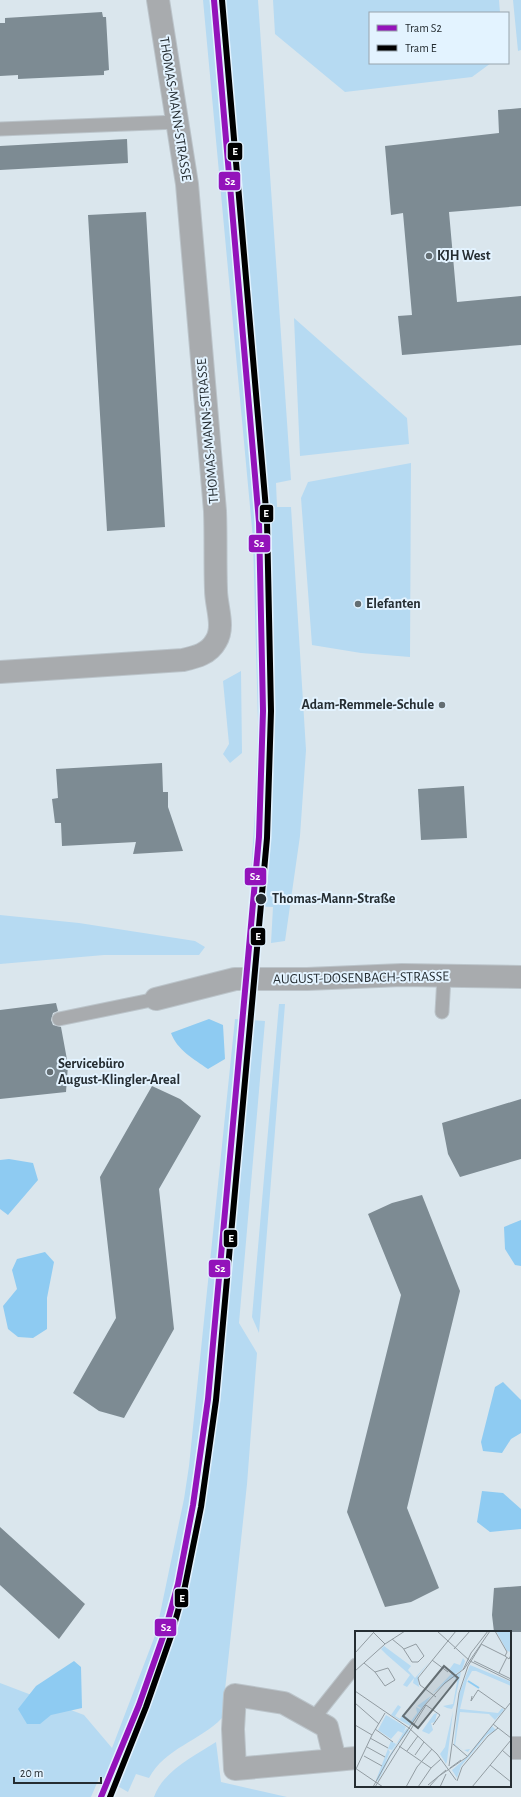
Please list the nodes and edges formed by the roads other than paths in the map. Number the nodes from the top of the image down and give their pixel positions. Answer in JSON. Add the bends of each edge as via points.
{"nodes":[{"id":1,"x":158,"y":0,"type":"edge"},
{"id":2,"x":178,"y":122,"type":"junction"},
{"id":3,"x":0,"y":129,"type":"edge"},
{"id":4,"x":0,"y":672,"type":"edge"},
{"id":5,"x":444,"y":977,"type":"junction"},
{"id":6,"x":521,"y":977,"type":"edge"},
{"id":7,"x":156,"y":999,"type":"joint"},
{"id":8,"x":442,"y":1012,"type":"dead end"},
{"id":9,"x":59,"y":1019,"type":"dead end"},
{"id":10,"x":355,"y":1666,"type":"edge"},
{"id":11,"x":313,"y":1719,"type":"junction"},
{"id":12,"x":355,"y":1758,"type":"edge"},
{"id":13,"x":335,"y":1760,"type":"junction"}],
"edges":[{"from":1,"to":2,"type":"street","name":"THOMAS-MANN-STRASSE"},
{"from":2,"to":3,"type":"lane"},
{"from":2,"to":4,"type":"street","name":"THOMAS-MANN-STRASSE","via":[[187,184],[215,511],[219,622],[217,640],[206,652],[183,660]]},
{"from":5,"to":6,"type":"street","name":"AUGUST-DOSENBACH-STRASSE"},
{"from":5,"to":7,"type":"street","name":"AUGUST-DOSENBACH-STRASSE","via":[[402,975],[235,979]]},
{"from":5,"to":8,"type":"lane"},
{"from":7,"to":9,"type":"lane"},
{"from":10,"to":11,"type":"lane"},
{"from":11,"to":13,"type":"street","via":[[327,1727]]},
{"from":11,"to":13,"type":"street","via":[[284,1703],[235,1695],[234,1769]]},
{"from":12,"to":13,"type":"street"}]}
